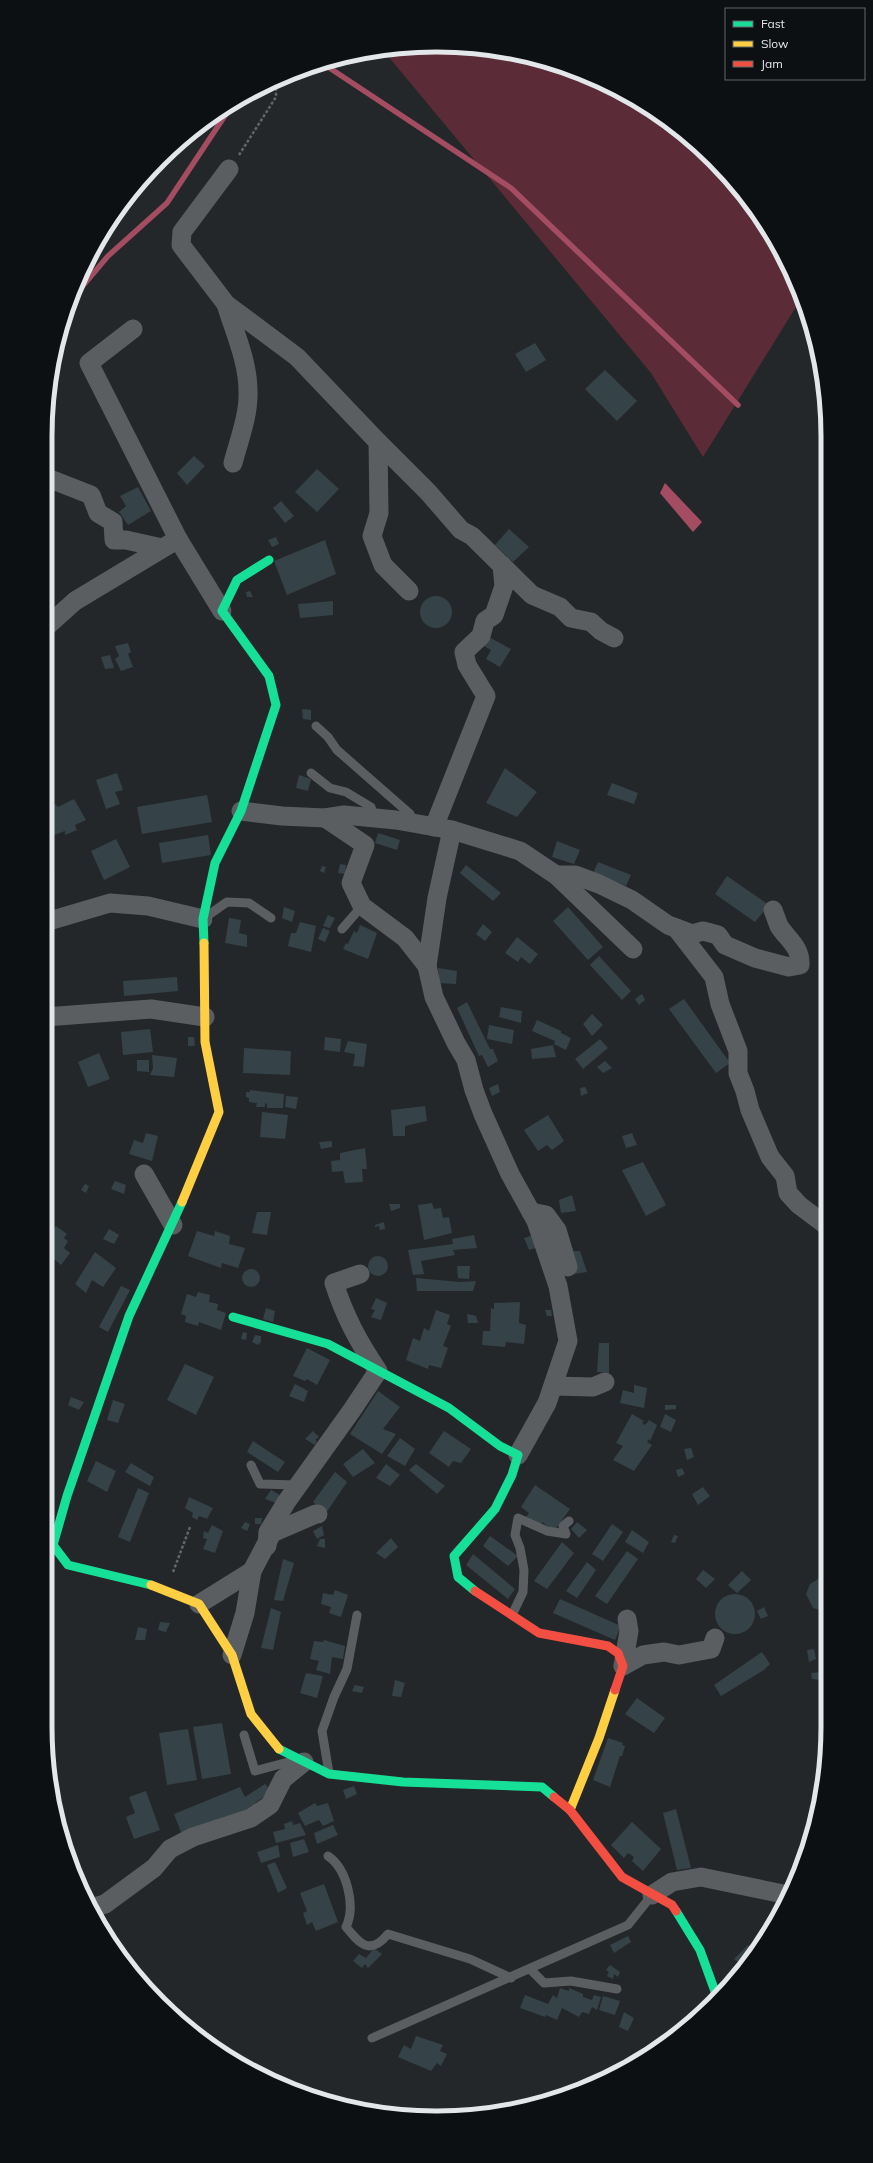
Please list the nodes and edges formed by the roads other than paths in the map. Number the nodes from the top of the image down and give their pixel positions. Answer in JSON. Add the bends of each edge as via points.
{"nodes":[{"id":1,"x":229,"y":169,"type":"road end"},
{"id":2,"x":226,"y":304,"type":"junction"},
{"id":3,"x":133,"y":329,"type":"dead end"},
{"id":4,"x":378,"y":442,"type":"junction"},
{"id":5,"x":233,"y":463,"type":"dead end"},
{"id":6,"x":52,"y":480,"type":"edge"},
{"id":7,"x":178,"y":539,"type":"junction"},
{"id":8,"x":162,"y":548,"type":"junction"},
{"id":9,"x":269,"y":560,"type":"dead end"},
{"id":10,"x":502,"y":565,"type":"junction"},
{"id":11,"x":409,"y":592,"type":"dead end"},
{"id":12,"x":222,"y":610,"type":"junction"},
{"id":13,"x":52,"y":622,"type":"edge"},
{"id":14,"x":614,"y":638,"type":"dead end"},
{"id":15,"x":316,"y":726,"type":"dead end"},
{"id":16,"x":311,"y":773,"type":"dead end"},
{"id":17,"x":241,"y":811,"type":"junction"},
{"id":18,"x":325,"y":818,"type":"junction"},
{"id":19,"x":374,"y":818,"type":"junction"},
{"id":20,"x":413,"y":823,"type":"junction"},
{"id":21,"x":434,"y":827,"type":"junction"},
{"id":22,"x":452,"y":830,"type":"junction"},
{"id":23,"x":556,"y":875,"type":"junction"},
{"id":24,"x":362,"y":906,"type":"junction"},
{"id":25,"x":773,"y":910,"type":"dead end"},
{"id":26,"x":271,"y":918,"type":"dead end"},
{"id":27,"x":52,"y":919,"type":"edge"},
{"id":28,"x":203,"y":919,"type":"junction"},
{"id":29,"x":676,"y":928,"type":"junction"},
{"id":30,"x":342,"y":929,"type":"dead end"},
{"id":31,"x":633,"y":949,"type":"dead end"},
{"id":32,"x":427,"y":966,"type":"junction"},
{"id":33,"x":52,"y":1016,"type":"edge"},
{"id":34,"x":205,"y":1017,"type":"junction"},
{"id":35,"x":144,"y":1174,"type":"dead end"},
{"id":36,"x":531,"y":1212,"type":"junction"},
{"id":37,"x":821,"y":1222,"type":"edge"},
{"id":38,"x":173,"y":1225,"type":"junction"},
{"id":39,"x":568,"y":1267,"type":"dead end"},
{"id":40,"x":360,"y":1274,"type":"dead end"},
{"id":41,"x":232,"y":1317,"type":"dead end"},
{"id":42,"x":378,"y":1371,"type":"junction"},
{"id":43,"x":605,"y":1382,"type":"dead end"},
{"id":44,"x":553,"y":1386,"type":"junction"},
{"id":45,"x":518,"y":1455,"type":"junction"},
{"id":46,"x":251,"y":1465,"type":"dead end"},
{"id":47,"x":297,"y":1485,"type":"junction"},
{"id":48,"x":318,"y":1514,"type":"dead end"},
{"id":49,"x":570,"y":1521,"type":"dead end"},
{"id":50,"x":266,"y":1546,"type":"junction"},
{"id":51,"x":252,"y":1571,"type":"junction"},
{"id":52,"x":198,"y":1604,"type":"junction"},
{"id":53,"x":512,"y":1615,"type":"junction"},
{"id":54,"x":357,"y":1616,"type":"dead end"},
{"id":55,"x":627,"y":1619,"type":"dead end"},
{"id":56,"x":715,"y":1638,"type":"dead end"},
{"id":57,"x":232,"y":1655,"type":"junction"},
{"id":58,"x":623,"y":1666,"type":"junction"},
{"id":59,"x":244,"y":1735,"type":"dead end"},
{"id":60,"x":304,"y":1762,"type":"junction"},
{"id":61,"x":329,"y":1774,"type":"junction"},
{"id":62,"x":570,"y":1810,"type":"junction"},
{"id":63,"x":328,"y":1856,"type":"dead end"},
{"id":64,"x":783,"y":1894,"type":"edge"},
{"id":65,"x":652,"y":1895,"type":"junction"},
{"id":66,"x":97,"y":1906,"type":"edge"},
{"id":67,"x":530,"y":1969,"type":"junction"},
{"id":68,"x":511,"y":1978,"type":"junction"},
{"id":69,"x":617,"y":1989,"type":"dead end"},
{"id":70,"x":715,"y":1991,"type":"edge"},
{"id":71,"x":372,"y":2038,"type":"dead end"}],
"edges":[{"from":1,"to":2,"type":"street","via":[[182,232],[181,245]]},
{"from":2,"to":4,"type":"street","via":[[297,357]]},
{"from":2,"to":5,"type":"street","via":[[245,367],[248,391],[246,414]]},
{"from":3,"to":7,"type":"street","via":[[89,363]]},
{"from":4,"to":10,"type":"street","via":[[428,492],[461,530],[472,536]]},
{"from":4,"to":11,"type":"street","via":[[379,512],[372,536],[383,565]]},
{"from":6,"to":8,"type":"street","via":[[91,495],[98,513],[113,522],[114,540]]},
{"from":7,"to":8,"type":"street"},
{"from":7,"to":12,"type":"street"},
{"from":8,"to":13,"type":"street","via":[[75,601]]},
{"from":9,"to":12,"type":"street","via":[[237,580]]},
{"from":10,"to":14,"type":"street","via":[[532,595],[560,607],[571,618],[591,622]]},
{"from":10,"to":21,"type":"street","via":[[504,586],[494,615],[485,621],[481,636],[464,652],[468,665],[486,696]]},
{"from":12,"to":17,"type":"street","via":[[269,676],[276,705]]},
{"from":15,"to":20,"type":"lane","via":[[337,750],[410,814]]},
{"from":16,"to":19,"type":"lane","via":[[330,788],[346,792],[371,807]]},
{"from":17,"to":18,"type":"street"},
{"from":17,"to":28,"type":"street","via":[[215,862]]},
{"from":18,"to":19,"type":"street","via":[[344,815]]},
{"from":18,"to":24,"type":"street","via":[[370,845],[351,883]]},
{"from":19,"to":20,"type":"street"},
{"from":20,"to":21,"type":"street"},
{"from":21,"to":22,"type":"street"},
{"from":22,"to":23,"type":"street","via":[[520,851]]},
{"from":22,"to":32,"type":"street","via":[[437,898]]},
{"from":23,"to":29,"type":"street","via":[[575,875],[599,884],[632,900]]},
{"from":23,"to":31,"type":"street"},
{"from":24,"to":30,"type":"lane"},
{"from":24,"to":32,"type":"street","via":[[405,938]]},
{"from":25,"to":29,"type":"street","via":[[779,925],[793,941],[801,956],[800,965],[789,967],[766,962],[725,944],[718,935],[703,930],[692,934]]},
{"from":26,"to":28,"type":"lane","via":[[249,903],[227,902]]},
{"from":27,"to":28,"type":"street","via":[[110,903],[148,906]]},
{"from":28,"to":34,"type":"street"},
{"from":29,"to":37,"type":"street","via":[[714,977],[720,1004],[738,1051],[738,1073],[770,1157],[785,1176],[788,1193]]},
{"from":32,"to":36,"type":"street","via":[[434,997],[466,1060],[483,1114],[510,1174]]},
{"from":33,"to":34,"type":"street","via":[[151,1009]]},
{"from":34,"to":38,"type":"street","via":[[205,1042],[218,1112]]},
{"from":35,"to":38,"type":"street"},
{"from":36,"to":39,"type":"street","via":[[546,1215],[557,1230]]},
{"from":36,"to":44,"type":"street","via":[[558,1286],[568,1341]]},
{"from":38,"to":52,"type":"street","via":[[129,1316],[67,1496],[53,1545],[68,1565],[160,1588]]},
{"from":40,"to":42,"type":"street","via":[[334,1283],[344,1314],[354,1334]]},
{"from":41,"to":42,"type":"street","via":[[328,1344]]},
{"from":42,"to":45,"type":"street","via":[[449,1408],[500,1446]]},
{"from":42,"to":47,"type":"street"},
{"from":43,"to":44,"type":"street","via":[[592,1387]]},
{"from":44,"to":45,"type":"street","via":[[547,1403]]},
{"from":45,"to":53,"type":"street","via":[[512,1475],[495,1509],[454,1556],[458,1577]]},
{"from":46,"to":47,"type":"lane","via":[[260,1484]]},
{"from":47,"to":50,"type":"street","via":[[268,1532]]},
{"from":48,"to":50,"type":"street","via":[[272,1534]]},
{"from":49,"to":53,"type":"lane","via":[[563,1526],[566,1534],[547,1531],[518,1518],[515,1535],[524,1570],[523,1592]]},
{"from":50,"to":51,"type":"street"},
{"from":51,"to":52,"type":"street"},
{"from":51,"to":57,"type":"street","via":[[245,1613]]},
{"from":52,"to":57,"type":"street"},
{"from":53,"to":58,"type":"street","via":[[539,1633],[608,1646],[618,1653]]},
{"from":54,"to":61,"type":"lane","via":[[347,1669],[329,1708],[322,1731]]},
{"from":55,"to":58,"type":"street","via":[[629,1631]]},
{"from":56,"to":58,"type":"street","via":[[711,1648],[679,1655],[664,1652],[644,1655]]},
{"from":57,"to":60,"type":"street","via":[[251,1714],[276,1748]]},
{"from":58,"to":62,"type":"street","via":[[600,1738]]},
{"from":59,"to":60,"type":"lane","via":[[255,1771],[287,1761]]},
{"from":60,"to":61,"type":"street"},
{"from":60,"to":66,"type":"street","via":[[283,1779],[270,1805],[250,1818],[194,1837],[170,1849],[154,1868],[105,1904]]},
{"from":61,"to":62,"type":"street","via":[[404,1782],[542,1787]]},
{"from":62,"to":65,"type":"street","via":[[622,1877]]},
{"from":63,"to":68,"type":"lane","via":[[337,1862],[352,1904],[346,1927],[360,1943],[369,1946],[380,1944],[388,1934],[470,1959]]},
{"from":64,"to":65,"type":"street","via":[[701,1877],[672,1882]]},
{"from":65,"to":67,"type":"lane","via":[[628,1925]]},
{"from":65,"to":70,"type":"street","via":[[672,1905],[700,1950]]},
{"from":67,"to":68,"type":"lane"},
{"from":67,"to":69,"type":"lane","via":[[544,1983],[571,1980]]},
{"from":68,"to":71,"type":"lane"}]}
